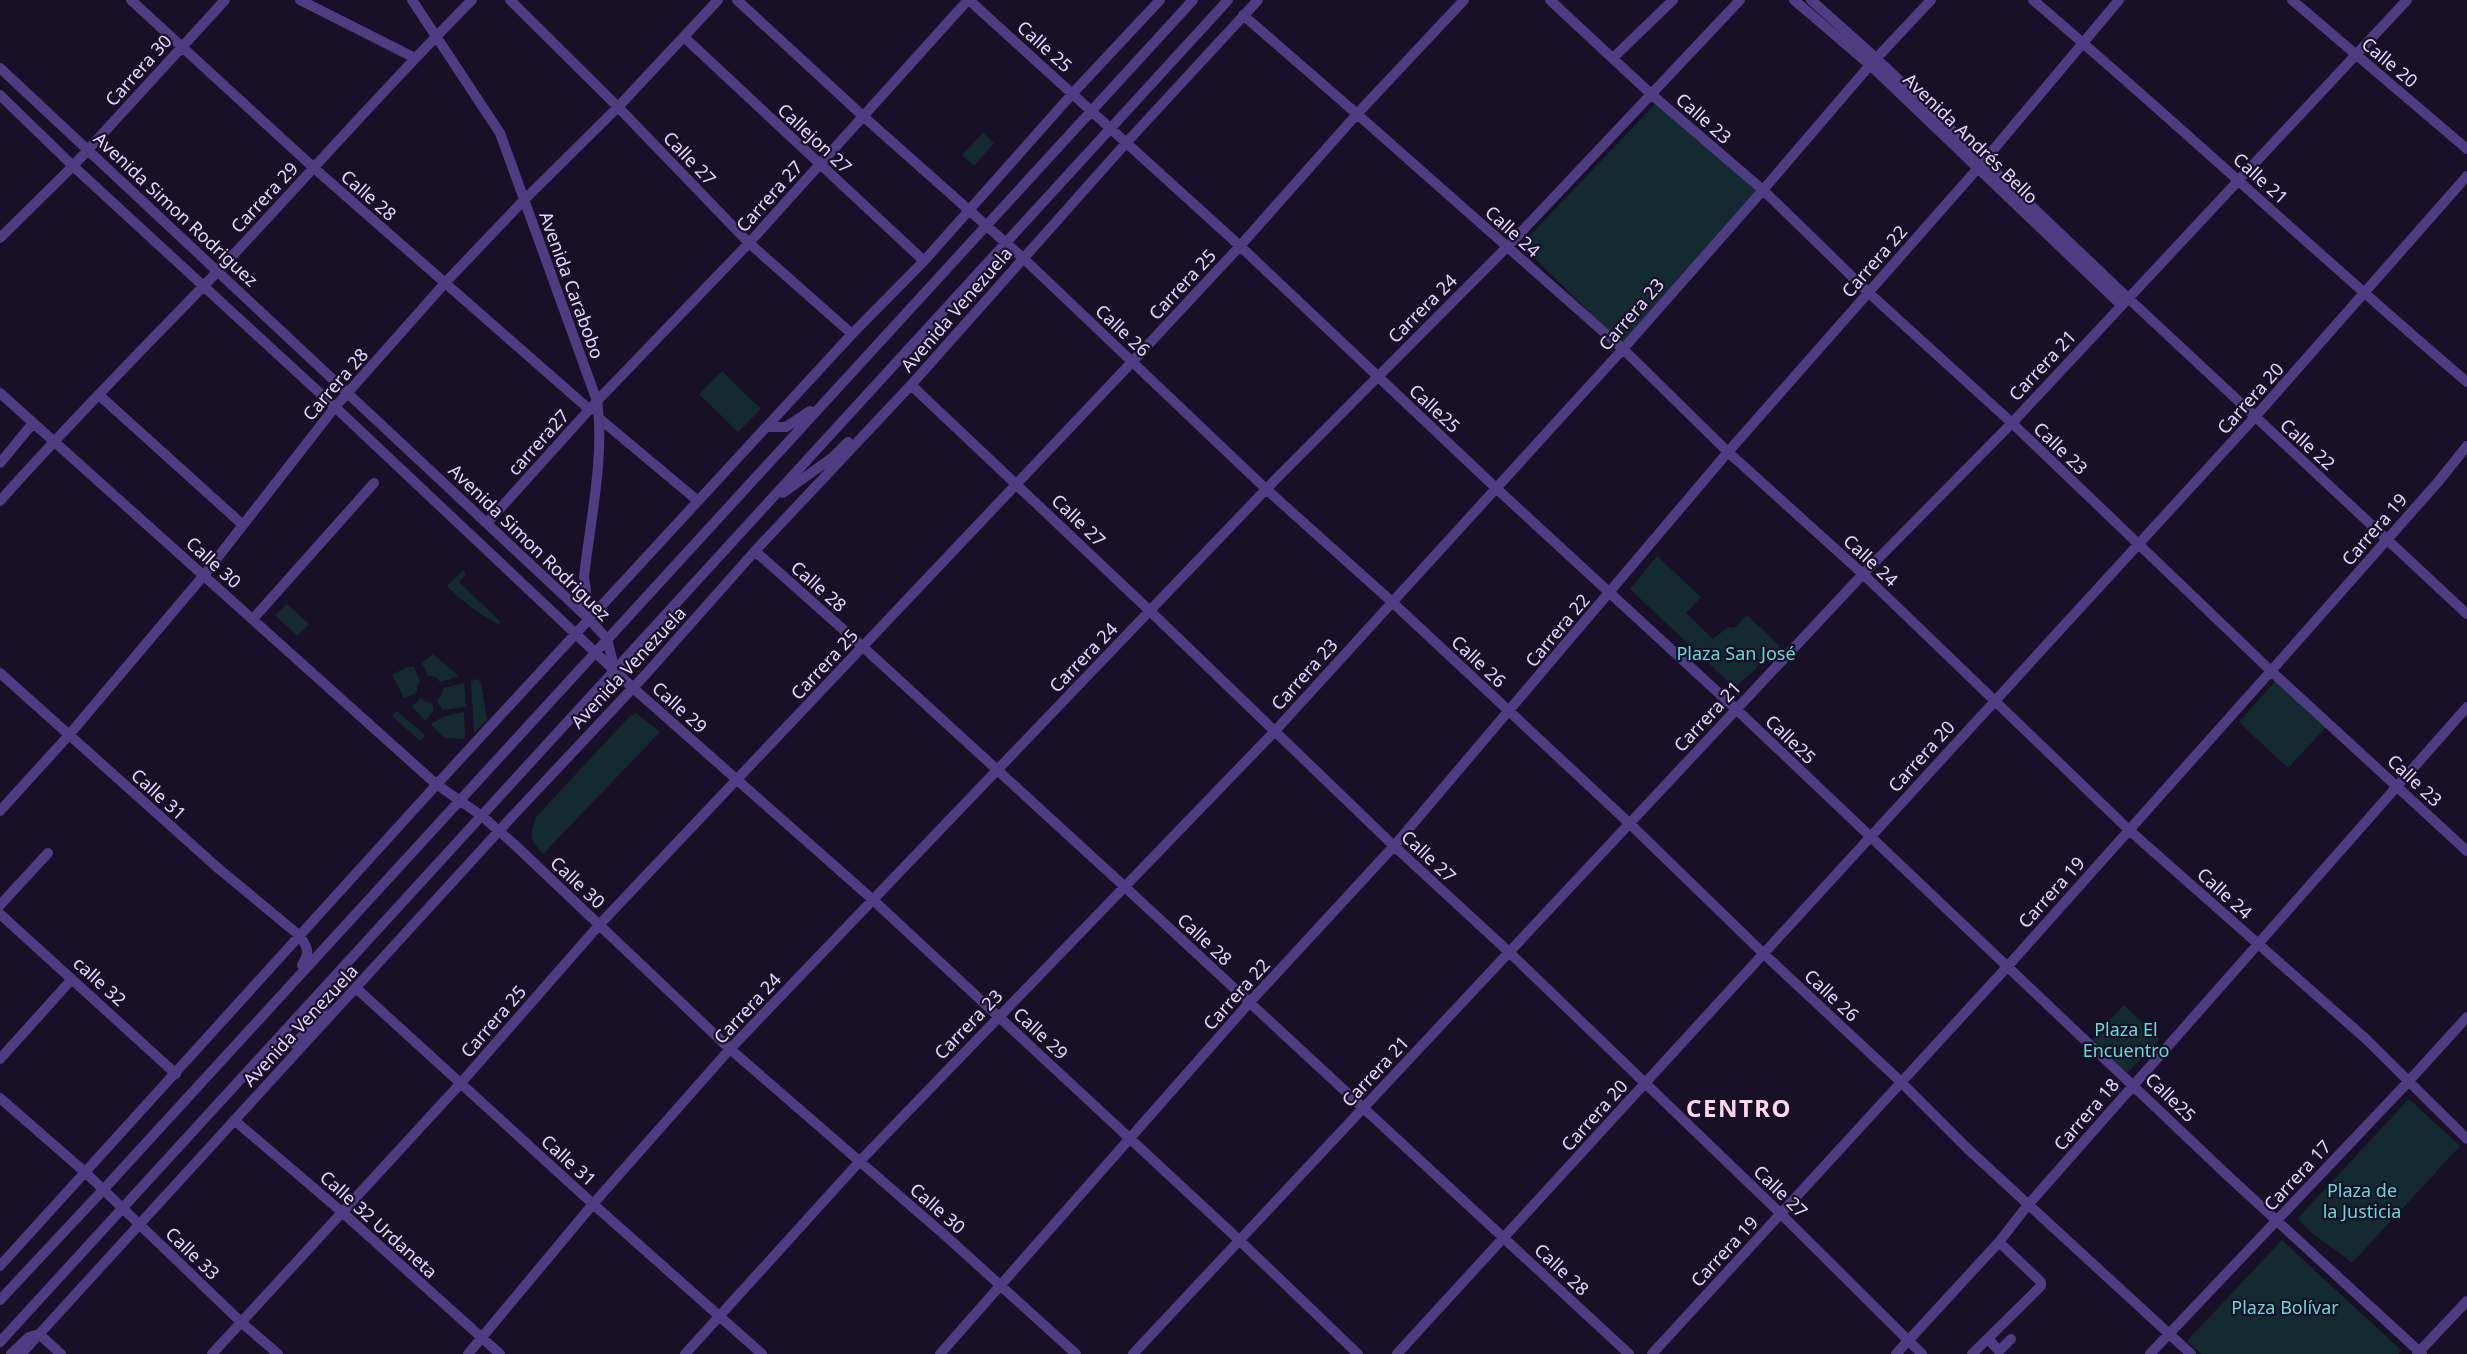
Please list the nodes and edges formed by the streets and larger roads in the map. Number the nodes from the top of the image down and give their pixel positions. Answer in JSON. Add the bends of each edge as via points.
{"nodes":[{"id":1,"x":132,"y":0,"type":"edge"},
{"id":2,"x":225,"y":0,"type":"edge"},
{"id":3,"x":300,"y":0,"type":"edge"},
{"id":4,"x":412,"y":0,"type":"edge"},
{"id":5,"x":472,"y":0,"type":"edge"},
{"id":6,"x":510,"y":0,"type":"edge"},
{"id":7,"x":718,"y":0,"type":"edge"},
{"id":8,"x":737,"y":0,"type":"edge"},
{"id":9,"x":968,"y":0,"type":"edge"},
{"id":10,"x":1160,"y":0,"type":"edge"},
{"id":11,"x":1193,"y":0,"type":"edge"},
{"id":12,"x":1228,"y":0,"type":"edge"},
{"id":13,"x":1258,"y":0,"type":"edge"},
{"id":14,"x":1464,"y":0,"type":"edge"},
{"id":15,"x":1550,"y":0,"type":"edge"},
{"id":16,"x":1673,"y":0,"type":"edge"},
{"id":17,"x":1740,"y":0,"type":"edge"},
{"id":18,"x":1794,"y":0,"type":"edge"},
{"id":19,"x":1811,"y":0,"type":"edge"},
{"id":20,"x":1931,"y":0,"type":"edge"},
{"id":21,"x":2033,"y":0,"type":"edge"},
{"id":22,"x":2119,"y":0,"type":"edge"},
{"id":23,"x":2292,"y":0,"type":"edge"},
{"id":24,"x":2407,"y":0,"type":"edge"},
{"id":25,"x":1243,"y":15,"type":"junction"},
{"id":26,"x":436,"y":37,"type":"junction"},
{"id":27,"x":684,"y":37,"type":"junction"},
{"id":28,"x":2083,"y":42,"type":"junction"},
{"id":29,"x":183,"y":46,"type":"junction"},
{"id":30,"x":2355,"y":55,"type":"junction"},
{"id":31,"x":415,"y":58,"type":"junction"},
{"id":32,"x":1613,"y":58,"type":"junction"},
{"id":33,"x":1873,"y":61,"type":"junction"},
{"id":34,"x":0,"y":68,"type":"edge"},
{"id":35,"x":1073,"y":93,"type":"junction"},
{"id":36,"x":1651,"y":94,"type":"junction"},
{"id":37,"x":0,"y":95,"type":"edge"},
{"id":38,"x":618,"y":107,"type":"junction"},
{"id":39,"x":1091,"y":111,"type":"junction"},
{"id":40,"x":1357,"y":114,"type":"junction"},
{"id":41,"x":864,"y":117,"type":"junction"},
{"id":42,"x":1110,"y":129,"type":"junction"},
{"id":43,"x":1130,"y":147,"type":"junction"},
{"id":44,"x":88,"y":149,"type":"junction"},
{"id":45,"x":2467,"y":149,"type":"edge"},
{"id":46,"x":1982,"y":164,"type":"junction"},
{"id":47,"x":819,"y":165,"type":"junction"},
{"id":48,"x":73,"y":166,"type":"junction"},
{"id":49,"x":314,"y":168,"type":"junction"},
{"id":50,"x":2467,"y":176,"type":"edge"},
{"id":51,"x":2238,"y":179,"type":"junction"},
{"id":52,"x":1763,"y":190,"type":"junction"},
{"id":53,"x":523,"y":201,"type":"junction"},
{"id":54,"x":970,"y":210,"type":"junction"},
{"id":55,"x":986,"y":225,"type":"junction"},
{"id":56,"x":0,"y":238,"type":"edge"},
{"id":57,"x":749,"y":243,"type":"junction"},
{"id":58,"x":1005,"y":243,"type":"junction"},
{"id":59,"x":1240,"y":246,"type":"junction"},
{"id":60,"x":1507,"y":247,"type":"junction"},
{"id":61,"x":1023,"y":258,"type":"junction"},
{"id":62,"x":924,"y":261,"type":"junction"},
{"id":63,"x":217,"y":272,"type":"junction"},
{"id":64,"x":204,"y":284,"type":"junction"},
{"id":65,"x":445,"y":284,"type":"junction"},
{"id":66,"x":1869,"y":292,"type":"junction"},
{"id":67,"x":2364,"y":294,"type":"junction"},
{"id":68,"x":2124,"y":302,"type":"junction"},
{"id":69,"x":852,"y":333,"type":"junction"},
{"id":70,"x":880,"y":341,"type":"junction"},
{"id":71,"x":1623,"y":349,"type":"junction"},
{"id":72,"x":1132,"y":362,"type":"junction"},
{"id":73,"x":1377,"y":375,"type":"junction"},
{"id":74,"x":2467,"y":382,"type":"edge"},
{"id":75,"x":911,"y":385,"type":"junction"},
{"id":76,"x":0,"y":393,"type":"edge"},
{"id":77,"x":348,"y":394,"type":"junction"},
{"id":78,"x":99,"y":395,"type":"junction"},
{"id":79,"x":894,"y":403,"type":"junction"},
{"id":80,"x":593,"y":406,"type":"junction"},
{"id":81,"x":335,"y":407,"type":"junction"},
{"id":82,"x":600,"y":418,"type":"junction"},
{"id":83,"x":2254,"y":418,"type":"junction"},
{"id":84,"x":33,"y":423,"type":"junction"},
{"id":85,"x":2012,"y":423,"type":"junction"},
{"id":86,"x":766,"y":427,"type":"junction"},
{"id":87,"x":54,"y":440,"type":"junction"},
{"id":88,"x":2467,"y":446,"type":"edge"},
{"id":89,"x":1728,"y":452,"type":"junction"},
{"id":90,"x":0,"y":463,"type":"edge"},
{"id":91,"x":374,"y":483,"type":"dead end"},
{"id":92,"x":1017,"y":484,"type":"junction"},
{"id":93,"x":1266,"y":489,"type":"junction"},
{"id":94,"x":1497,"y":489,"type":"junction"},
{"id":95,"x":772,"y":499,"type":"junction"},
{"id":96,"x":0,"y":501,"type":"edge"},
{"id":97,"x":698,"y":501,"type":"junction"},
{"id":98,"x":487,"y":523,"type":"junction"},
{"id":99,"x":243,"y":525,"type":"junction"},
{"id":100,"x":2387,"y":539,"type":"junction"},
{"id":101,"x":2138,"y":546,"type":"junction"},
{"id":102,"x":755,"y":551,"type":"junction"},
{"id":103,"x":1863,"y":574,"type":"junction"},
{"id":104,"x":204,"y":575,"type":"junction"},
{"id":105,"x":585,"y":591,"type":"junction"},
{"id":106,"x":1610,"y":593,"type":"junction"},
{"id":107,"x":1391,"y":601,"type":"junction"},
{"id":108,"x":605,"y":602,"type":"junction"},
{"id":109,"x":579,"y":609,"type":"junction"},
{"id":110,"x":1150,"y":610,"type":"junction"},
{"id":111,"x":2467,"y":614,"type":"edge"},
{"id":112,"x":253,"y":619,"type":"junction"},
{"id":113,"x":590,"y":619,"type":"junction"},
{"id":114,"x":577,"y":633,"type":"junction"},
{"id":115,"x":608,"y":639,"type":"junction"},
{"id":116,"x":863,"y":647,"type":"junction"},
{"id":117,"x":595,"y":652,"type":"junction"},
{"id":118,"x":616,"y":671,"type":"junction"},
{"id":119,"x":2271,"y":671,"type":"junction"},
{"id":120,"x":0,"y":673,"type":"edge"},
{"id":121,"x":632,"y":687,"type":"junction"},
{"id":122,"x":1994,"y":700,"type":"junction"},
{"id":123,"x":2467,"y":707,"type":"edge"},
{"id":124,"x":1736,"y":709,"type":"junction"},
{"id":125,"x":1509,"y":712,"type":"junction"},
{"id":126,"x":1275,"y":731,"type":"junction"},
{"id":127,"x":69,"y":735,"type":"junction"},
{"id":128,"x":998,"y":771,"type":"junction"},
{"id":129,"x":738,"y":780,"type":"junction"},
{"id":130,"x":438,"y":783,"type":"junction"},
{"id":131,"x":2397,"y":786,"type":"junction"},
{"id":132,"x":458,"y":801,"type":"junction"},
{"id":133,"x":0,"y":811,"type":"edge"},
{"id":134,"x":482,"y":816,"type":"junction"},
{"id":135,"x":1629,"y":823,"type":"junction"},
{"id":136,"x":2129,"y":830,"type":"junction"},
{"id":137,"x":499,"y":831,"type":"junction"},
{"id":138,"x":1869,"y":838,"type":"junction"},
{"id":139,"x":1394,"y":846,"type":"junction"},
{"id":140,"x":2467,"y":851,"type":"edge"},
{"id":141,"x":48,"y":853,"type":"dead end"},
{"id":142,"x":1125,"y":887,"type":"junction"},
{"id":143,"x":872,"y":899,"type":"junction"},
{"id":144,"x":0,"y":905,"type":"edge"},
{"id":145,"x":0,"y":914,"type":"edge"},
{"id":146,"x":600,"y":924,"type":"junction"},
{"id":147,"x":300,"y":936,"type":"junction"},
{"id":148,"x":2257,"y":944,"type":"junction"},
{"id":149,"x":1509,"y":952,"type":"junction"},
{"id":150,"x":1764,"y":954,"type":"junction"},
{"id":151,"x":2007,"y":967,"type":"junction"},
{"id":152,"x":72,"y":979,"type":"junction"},
{"id":153,"x":331,"y":981,"type":"junction"},
{"id":154,"x":356,"y":988,"type":"junction"},
{"id":155,"x":1249,"y":1003,"type":"junction"},
{"id":156,"x":998,"y":1017,"type":"junction"},
{"id":157,"x":2467,"y":1017,"type":"edge"},
{"id":158,"x":730,"y":1049,"type":"junction"},
{"id":159,"x":231,"y":1050,"type":"junction"},
{"id":160,"x":0,"y":1059,"type":"edge"},
{"id":161,"x":176,"y":1074,"type":"junction"},
{"id":162,"x":1901,"y":1082,"type":"junction"},
{"id":163,"x":2408,"y":1083,"type":"junction"},
{"id":164,"x":268,"y":1084,"type":"junction"},
{"id":165,"x":460,"y":1084,"type":"junction"},
{"id":166,"x":1645,"y":1084,"type":"junction"},
{"id":167,"x":2134,"y":1085,"type":"junction"},
{"id":168,"x":0,"y":1098,"type":"edge"},
{"id":169,"x":1363,"y":1109,"type":"junction"},
{"id":170,"x":234,"y":1120,"type":"junction"},
{"id":171,"x":1129,"y":1139,"type":"junction"},
{"id":172,"x":2467,"y":1139,"type":"edge"},
{"id":173,"x":860,"y":1161,"type":"junction"},
{"id":174,"x":86,"y":1173,"type":"junction"},
{"id":175,"x":103,"y":1190,"type":"junction"},
{"id":176,"x":593,"y":1204,"type":"junction"},
{"id":177,"x":2027,"y":1206,"type":"junction"},
{"id":178,"x":123,"y":1208,"type":"junction"},
{"id":179,"x":342,"y":1212,"type":"junction"},
{"id":180,"x":1781,"y":1214,"type":"junction"},
{"id":181,"x":2277,"y":1220,"type":"junction"},
{"id":182,"x":140,"y":1226,"type":"junction"},
{"id":183,"x":1505,"y":1238,"type":"junction"},
{"id":184,"x":1238,"y":1239,"type":"junction"},
{"id":185,"x":1999,"y":1242,"type":"junction"},
{"id":186,"x":0,"y":1266,"type":"edge"},
{"id":187,"x":999,"y":1284,"type":"junction"},
{"id":188,"x":0,"y":1300,"type":"edge"},
{"id":189,"x":2467,"y":1301,"type":"edge"},
{"id":190,"x":719,"y":1317,"type":"junction"},
{"id":191,"x":242,"y":1323,"type":"junction"},
{"id":192,"x":39,"y":1334,"type":"junction"},
{"id":193,"x":2170,"y":1334,"type":"junction"},
{"id":194,"x":483,"y":1339,"type":"junction"},
{"id":195,"x":1988,"y":1339,"type":"junction"},
{"id":196,"x":2011,"y":1339,"type":"dead end"},
{"id":197,"x":1907,"y":1341,"type":"junction"},
{"id":198,"x":0,"y":1342,"type":"edge"},
{"id":199,"x":1998,"y":1353,"type":"edge"},
{"id":200,"x":2419,"y":1353,"type":"edge"},
{"id":201,"x":11,"y":1354,"type":"edge"},
{"id":202,"x":21,"y":1354,"type":"edge"},
{"id":203,"x":61,"y":1354,"type":"edge"},
{"id":204,"x":212,"y":1354,"type":"edge"},
{"id":205,"x":278,"y":1354,"type":"edge"},
{"id":206,"x":468,"y":1354,"type":"edge"},
{"id":207,"x":500,"y":1354,"type":"edge"},
{"id":208,"x":685,"y":1354,"type":"edge"},
{"id":209,"x":762,"y":1354,"type":"edge"},
{"id":210,"x":940,"y":1354,"type":"edge"},
{"id":211,"x":1076,"y":1354,"type":"edge"},
{"id":212,"x":1133,"y":1354,"type":"edge"},
{"id":213,"x":1358,"y":1354,"type":"edge"},
{"id":214,"x":1397,"y":1354,"type":"edge"},
{"id":215,"x":1629,"y":1354,"type":"edge"},
{"id":216,"x":1652,"y":1354,"type":"edge"},
{"id":217,"x":1896,"y":1354,"type":"edge"},
{"id":218,"x":1922,"y":1354,"type":"edge"},
{"id":219,"x":1972,"y":1354,"type":"edge"},
{"id":220,"x":2150,"y":1354,"type":"edge"},
{"id":221,"x":2191,"y":1354,"type":"edge"}],
"edges":[{"from":1,"to":29,"type":"street","name":"Calle 28"},
{"from":2,"to":29,"type":"street","name":"Carrera 30"},
{"from":3,"to":31,"type":"street"},
{"from":4,"to":26,"type":"street","name":"Avenida Carabobo"},
{"from":5,"to":26,"type":"street","name":"Carrera 29"},
{"from":6,"to":38,"type":"street","name":"Calle 27"},
{"from":7,"to":27,"type":"street","name":"Carrera 28"},
{"from":8,"to":41,"type":"street","name":"Calle 26"},
{"from":9,"to":35,"type":"street","name":"Calle 25"},
{"from":9,"to":41,"type":"street","name":"Carrera 27"},
{"from":10,"to":35,"type":"street"},
{"from":11,"to":39,"type":"street","name":"Avenida Venezuela"},
{"from":12,"to":42,"type":"street","name":"Avenida Venezuela"},
{"from":13,"to":25,"type":"street","name":"Avenida Venezuela"},
{"from":14,"to":40,"type":"street","name":"Carrera 25"},
{"from":15,"to":32,"type":"street","name":"Calle 23"},
{"from":16,"to":32,"type":"street"},
{"from":17,"to":36,"type":"street","name":"Carrera 24"},
{"from":18,"to":33,"type":"street","name":"Avenida Andrés Bello"},
{"from":19,"to":33,"type":"street","name":"Avenida Andrés Bello"},
{"from":20,"to":33,"type":"street","name":"Carrera 23"},
{"from":21,"to":28,"type":"street","name":"Calle 21"},
{"from":22,"to":28,"type":"street","name":"Carrera 22"},
{"from":23,"to":30,"type":"street","name":"Calle 20"},
{"from":24,"to":30,"type":"street","name":"Carrera 21"},
{"from":25,"to":40,"type":"street","name":"Calle 24"},
{"from":25,"to":43,"type":"street","name":"Avenida Venezuela"},
{"from":26,"to":31,"type":"street","name":"Carrera 29"},
{"from":26,"to":53,"type":"street","name":"Avenida Carabobo","via":[[496,124]]},
{"from":27,"to":38,"type":"street","name":"Carrera 28"},
{"from":27,"to":47,"type":"street","name":"Callejon 27"},
{"from":28,"to":46,"type":"street","name":"Carrera 22"},
{"from":28,"to":51,"type":"street","name":"Calle 21"},
{"from":29,"to":44,"type":"street","name":"Carrera 30"},
{"from":29,"to":49,"type":"street","name":"Calle 28"},
{"from":30,"to":45,"type":"street","name":"Calle 20"},
{"from":30,"to":51,"type":"street","name":"Carrera 21"},
{"from":31,"to":49,"type":"street","name":"Carrera 29"},
{"from":32,"to":36,"type":"street","name":"Calle 23"},
{"from":33,"to":46,"type":"street","name":"Avenida Andrés Bello"},
{"from":33,"to":52,"type":"street","name":"Carrera 23"},
{"from":34,"to":44,"type":"street","name":"Avenida Simon Rodriguez"},
{"from":35,"to":39,"type":"street","name":"Calle 25"},
{"from":35,"to":54,"type":"street"},
{"from":36,"to":52,"type":"street","name":"Calle 23"},
{"from":36,"to":60,"type":"street","name":"Carrera 24"},
{"from":37,"to":48,"type":"street","name":"Avenida Simon Rodriguez"},
{"from":38,"to":53,"type":"street","name":"Carrera 28"},
{"from":38,"to":57,"type":"street","name":"Calle 27"},
{"from":39,"to":42,"type":"street","name":"Calle 25"},
{"from":39,"to":55,"type":"street","name":"Avenida Venezuela"},
{"from":40,"to":59,"type":"street","name":"Carrera 25"},
{"from":40,"to":60,"type":"street","name":"Calle 24"},
{"from":41,"to":47,"type":"street","name":"Carrera 27"},
{"from":41,"to":54,"type":"street","name":"Calle 26"},
{"from":42,"to":43,"type":"street","name":"Calle25"},
{"from":42,"to":58,"type":"street","name":"Avenida Venezuela"},
{"from":43,"to":59,"type":"street","name":"Calle25"},
{"from":43,"to":61,"type":"street","name":"Avenida Venezuela"},
{"from":44,"to":48,"type":"street","name":"Carrera 30"},
{"from":44,"to":63,"type":"street","name":"Avenida Simon Rodriguez"},
{"from":46,"to":66,"type":"street","name":"Carrera 22"},
{"from":46,"to":68,"type":"street","name":"Avenida Andrés Bello"},
{"from":47,"to":57,"type":"street","name":"Carrera 27"},
{"from":47,"to":62,"type":"street","name":"Callejon 27"},
{"from":48,"to":56,"type":"street","name":"Carrera 30"},
{"from":48,"to":64,"type":"street","name":"Avenida Simon Rodriguez"},
{"from":49,"to":63,"type":"street","name":"Carrera 29"},
{"from":49,"to":65,"type":"street","name":"Calle 28"},
{"from":50,"to":67,"type":"street","name":"Carrera 20"},
{"from":51,"to":67,"type":"street","name":"Calle 21"},
{"from":51,"to":68,"type":"street","name":"Carrera 21"},
{"from":52,"to":66,"type":"street","name":"Calle 23"},
{"from":52,"to":71,"type":"street","name":"Carrera 23"},
{"from":53,"to":65,"type":"street","name":"Carrera 28"},
{"from":53,"to":80,"type":"street","name":"Avenida Carabobo"},
{"from":54,"to":55,"type":"street","name":"Calle 26"},
{"from":54,"to":62,"type":"street"},
{"from":55,"to":58,"type":"street","name":"Calle 26"},
{"from":55,"to":70,"type":"street","name":"Avenida Venezuela"},
{"from":57,"to":69,"type":"street","name":"Calle 27"},
{"from":57,"to":80,"type":"street","name":"Carrera 27"},
{"from":58,"to":61,"type":"street","name":"Calle 26"},
{"from":58,"to":95,"type":"street","name":"Avenida Venezuela"},
{"from":59,"to":72,"type":"street","name":"Carrera 25"},
{"from":59,"to":73,"type":"street","name":"Calle25"},
{"from":60,"to":71,"type":"street","name":"Calle 24"},
{"from":60,"to":73,"type":"street","name":"Carrera 24"},
{"from":61,"to":72,"type":"street","name":"Calle 26"},
{"from":61,"to":75,"type":"street","name":"Avenida Venezuela"},
{"from":62,"to":69,"type":"street"},
{"from":63,"to":64,"type":"street","name":"Carrera 29"},
{"from":63,"to":77,"type":"street","name":"Avenida Simon Rodriguez"},
{"from":64,"to":78,"type":"street","name":"Carrera 29"},
{"from":64,"to":81,"type":"street","name":"Avenida Simon Rodriguez"},
{"from":65,"to":77,"type":"street","name":"Carrera 28"},
{"from":65,"to":80,"type":"street","name":"Calle 28"},
{"from":66,"to":85,"type":"street","name":"Calle 23"},
{"from":66,"to":89,"type":"street","name":"Carrera 22"},
{"from":67,"to":74,"type":"street","name":"Calle 21"},
{"from":67,"to":83,"type":"street","name":"Carrera 20"},
{"from":68,"to":83,"type":"street","name":"Calle 22"},
{"from":68,"to":85,"type":"street","name":"Carrera 21"},
{"from":69,"to":86,"type":"street"},
{"from":70,"to":86,"type":"street","via":[[861,356],[811,411],[786,427]]},
{"from":70,"to":115,"type":"street","name":"Avenida Venezuela"},
{"from":71,"to":89,"type":"street","name":"Calle 24"},
{"from":71,"to":94,"type":"street","name":"Carrera 23"},
{"from":72,"to":92,"type":"street","name":"Carrera 25"},
{"from":72,"to":93,"type":"street","name":"Calle 26"},
{"from":73,"to":93,"type":"street","name":"Carrera 24"},
{"from":73,"to":94,"type":"street","name":"Calle25"},
{"from":75,"to":79,"type":"street","name":"Avenida Venezuela"},
{"from":75,"to":92,"type":"street","name":"Calle 27"},
{"from":76,"to":84,"type":"street","name":"Calle 30"},
{"from":77,"to":81,"type":"street","name":"Carrera 28"},
{"from":77,"to":98,"type":"street","name":"Avenida Simon Rodriguez"},
{"from":78,"to":87,"type":"street","name":"Carrera 29"},
{"from":78,"to":99,"type":"street"},
{"from":79,"to":95,"type":"street","via":[[881,407],[833,457]]},
{"from":79,"to":102,"type":"street","name":"Avenida Venezuela"},
{"from":80,"to":82,"type":"street","name":"Avenida Carabobo"},
{"from":80,"to":98,"type":"street","name":"carrera27"},
{"from":81,"to":99,"type":"street","name":"Carrera 28"},
{"from":81,"to":114,"type":"street","name":"Avenida Simon Rodriguez"},
{"from":82,"to":97,"type":"street"},
{"from":82,"to":105,"type":"street","name":"Avenida Carabobo"},
{"from":83,"to":100,"type":"street","name":"Calle 22"},
{"from":83,"to":101,"type":"street","name":"Carrera 20"},
{"from":84,"to":87,"type":"street","name":"Calle 30"},
{"from":84,"to":90,"type":"street"},
{"from":85,"to":101,"type":"street","name":"Calle 23"},
{"from":85,"to":103,"type":"street","name":"Carrera 21"},
{"from":86,"to":97,"type":"street"},
{"from":87,"to":96,"type":"street","name":"Carrera 29"},
{"from":87,"to":104,"type":"street","name":"Calle 30"},
{"from":88,"to":100,"type":"street","name":"Carrera 19"},
{"from":89,"to":103,"type":"street","name":"Calle 24"},
{"from":89,"to":106,"type":"street","name":"Carrera 22"},
{"from":91,"to":112,"type":"street"},
{"from":92,"to":110,"type":"street","name":"Calle 27"},
{"from":92,"to":116,"type":"street","name":"Carrera 25"},
{"from":93,"to":107,"type":"street","name":"Calle 26"},
{"from":93,"to":110,"type":"street","name":"Carrera 24"},
{"from":94,"to":106,"type":"street","name":"Calle25"},
{"from":94,"to":107,"type":"street","name":"Carrera 23"},
{"from":95,"to":118,"type":"street","name":"Avenida Venezuela"},
{"from":97,"to":108,"type":"street"},
{"from":98,"to":109,"type":"street","name":"Avenida Simon Rodriguez"},
{"from":99,"to":104,"type":"street","name":"Carrera 28"},
{"from":100,"to":111,"type":"street","name":"Calle 22"},
{"from":100,"to":119,"type":"street","name":"Carrera 19"},
{"from":101,"to":119,"type":"street","name":"Calle 23"},
{"from":101,"to":122,"type":"street","name":"Carrera 20"},
{"from":102,"to":116,"type":"street","name":"Calle 28"},
{"from":102,"to":121,"type":"street","name":"Avenida Venezuela"},
{"from":103,"to":122,"type":"street","name":"Calle 24"},
{"from":103,"to":124,"type":"street","name":"Carrera 21"},
{"from":104,"to":112,"type":"street","name":"Calle 30"},
{"from":104,"to":127,"type":"street","name":"Carrera 28"},
{"from":105,"to":108,"type":"street"},
{"from":105,"to":109,"type":"street","name":"Avenida Carabobo"},
{"from":106,"to":124,"type":"street","name":"Calle25"},
{"from":106,"to":125,"type":"street","name":"Carrera 22"},
{"from":107,"to":125,"type":"street","name":"Calle 26"},
{"from":107,"to":126,"type":"street","name":"Carrera 23"},
{"from":108,"to":113,"type":"street"},
{"from":109,"to":113,"type":"street","name":"Avenida Simon Rodriguez"},
{"from":110,"to":126,"type":"street","name":"Calle 27"},
{"from":110,"to":128,"type":"street","name":"Carrera 24"},
{"from":112,"to":130,"type":"street","name":"Calle 30"},
{"from":113,"to":114,"type":"street"},
{"from":113,"to":115,"type":"street","name":"Avenida Simon Rodriguez"},
{"from":114,"to":117,"type":"street","name":"Avenida Simon Rodriguez"},
{"from":114,"to":130,"type":"street"},
{"from":115,"to":117,"type":"street","name":"Avenida Venezuela"},
{"from":115,"to":118,"type":"street","name":"Avenida Simon Rodriguez"},
{"from":116,"to":128,"type":"street","name":"Calle 28"},
{"from":116,"to":129,"type":"street","name":"Carrera 25"},
{"from":117,"to":118,"type":"street","name":"Avenida Simon Rodriguez"},
{"from":117,"to":132,"type":"street","name":"Avenida Venezuela"},
{"from":118,"to":121,"type":"street","name":"Calle 29"},
{"from":118,"to":134,"type":"street","name":"Avenida Venezuela"},
{"from":119,"to":131,"type":"street","name":"Calle 23"},
{"from":119,"to":136,"type":"street","name":"Carrera 19"},
{"from":120,"to":127,"type":"street","name":"Calle 31"},
{"from":121,"to":129,"type":"street","name":"Calle 29"},
{"from":121,"to":137,"type":"street","name":"Avenida Venezuela"},
{"from":122,"to":136,"type":"street","name":"Calle 24"},
{"from":122,"to":138,"type":"street","name":"Carrera 20"},
{"from":123,"to":131,"type":"street","name":"Carrera 18"},
{"from":124,"to":135,"type":"street","name":"Carrera 21"},
{"from":124,"to":138,"type":"street","name":"Calle25"},
{"from":125,"to":135,"type":"street","name":"Calle 26"},
{"from":125,"to":139,"type":"street","name":"Carrera 22"},
{"from":126,"to":139,"type":"street","name":"Calle 27"},
{"from":126,"to":142,"type":"street","name":"Carrera 23"},
{"from":127,"to":133,"type":"street","name":"Carrera 28"},
{"from":127,"to":147,"type":"street","name":"Calle 31"},
{"from":128,"to":142,"type":"street","name":"Calle 28"},
{"from":128,"to":143,"type":"street","name":"Carrera 24"},
{"from":129,"to":143,"type":"street","name":"Calle 29"},
{"from":129,"to":146,"type":"street","name":"Carrera 25"},
{"from":130,"to":132,"type":"street","name":"Calle 30"},
{"from":130,"to":147,"type":"street"},
{"from":131,"to":140,"type":"street","name":"Calle 23"},
{"from":131,"to":148,"type":"street","name":"Carrera 18"},
{"from":132,"to":134,"type":"street","name":"Calle 30"},
{"from":132,"to":159,"type":"street","name":"Avenida Venezuela"},
{"from":134,"to":137,"type":"street","name":"Calle 30"},
{"from":134,"to":153,"type":"street","name":"Avenida Venezuela"},
{"from":135,"to":149,"type":"street","name":"Carrera 21"},
{"from":135,"to":150,"type":"street","name":"Calle 26"},
{"from":136,"to":148,"type":"street","name":"Calle 24"},
{"from":136,"to":151,"type":"street","name":"Carrera 19"},
{"from":137,"to":146,"type":"street","name":"Calle 30"},
{"from":137,"to":154,"type":"street","name":"Avenida Venezuela"},
{"from":138,"to":150,"type":"street","name":"Carrera 20"},
{"from":138,"to":151,"type":"street","name":"Calle25"},
{"from":139,"to":149,"type":"street","name":"Calle 27"},
{"from":139,"to":155,"type":"street","name":"Carrera 22"},
{"from":141,"to":144,"type":"street"},
{"from":142,"to":155,"type":"street","name":"Calle 28"},
{"from":142,"to":156,"type":"street","name":"Carrera 23"},
{"from":143,"to":156,"type":"street","name":"Calle 29"},
{"from":143,"to":158,"type":"street","name":"Carrera 24"},
{"from":145,"to":152,"type":"street","name":"calle 32"},
{"from":146,"to":158,"type":"street","name":"Calle 30"},
{"from":146,"to":165,"type":"street","name":"Carrera 25"},
{"from":147,"to":159,"type":"street","via":[[309,954],[299,971]]},
{"from":147,"to":161,"type":"street"},
{"from":148,"to":163,"type":"street","name":"Calle 24","via":[[2366,1039]]},
{"from":148,"to":167,"type":"street","name":"Carrera 18"},
{"from":149,"to":166,"type":"street","name":"Calle 27"},
{"from":149,"to":169,"type":"street","name":"Carrera 21"},
{"from":150,"to":162,"type":"street","name":"Calle 26"},
{"from":150,"to":166,"type":"street","name":"Carrera 20"},
{"from":151,"to":162,"type":"street","name":"Carrera 19"},
{"from":151,"to":167,"type":"street","name":"Calle25"},
{"from":152,"to":160,"type":"street"},
{"from":152,"to":161,"type":"street","name":"calle 32"},
{"from":153,"to":164,"type":"street","via":[[329,998],[320,1014]]},
{"from":153,"to":178,"type":"street","name":"Avenida Venezuela"},
{"from":154,"to":164,"type":"street","name":"Avenida Venezuela"},
{"from":154,"to":165,"type":"street","name":"Calle 31"},
{"from":155,"to":169,"type":"street","name":"Calle 28"},
{"from":155,"to":171,"type":"street","name":"Carrera 22"},
{"from":156,"to":171,"type":"street","name":"Calle 29"},
{"from":156,"to":173,"type":"street","name":"Carrera 23"},
{"from":157,"to":163,"type":"street","name":"Carrera 17"},
{"from":158,"to":173,"type":"street","name":"Calle 30"},
{"from":158,"to":176,"type":"street","name":"Carrera 24"},
{"from":159,"to":175,"type":"street","name":"Avenida Venezuela"},
{"from":161,"to":174,"type":"street"},
{"from":162,"to":177,"type":"street","name":"Calle 26"},
{"from":162,"to":180,"type":"street","name":"Carrera 19"},
{"from":163,"to":172,"type":"street","name":"Calle 24"},
{"from":163,"to":181,"type":"street","name":"Carrera 17"},
{"from":164,"to":170,"type":"street","name":"Avenida Venezuela"},
{"from":165,"to":176,"type":"street","name":"Calle 31"},
{"from":165,"to":179,"type":"street","name":"Carrera 25"},
{"from":166,"to":180,"type":"street","name":"Calle 27"},
{"from":166,"to":183,"type":"street","name":"Carrera 20"},
{"from":167,"to":177,"type":"street","name":"Carrera 18"},
{"from":167,"to":181,"type":"street","name":"Calle25"},
{"from":168,"to":174,"type":"street","name":"Calle 33"},
{"from":169,"to":183,"type":"street","name":"Calle 28"},
{"from":169,"to":184,"type":"street","name":"Carrera 21"},
{"from":170,"to":179,"type":"street","name":"Calle 32 Urdaneta"},
{"from":170,"to":182,"type":"street","name":"Avenida Venezuela"},
{"from":171,"to":184,"type":"street","name":"Calle 29"},
{"from":171,"to":187,"type":"street","name":"Carrera 22"},
{"from":173,"to":187,"type":"street","name":"Calle 30"},
{"from":173,"to":190,"type":"street","name":"Carrera 23"},
{"from":174,"to":175,"type":"street","name":"Calle 33"},
{"from":174,"to":186,"type":"street"},
{"from":175,"to":178,"type":"street","name":"Calle 33"},
{"from":175,"to":188,"type":"street","name":"Avenida Venezuela"},
{"from":176,"to":190,"type":"street","name":"Calle 31"},
{"from":176,"to":194,"type":"street","name":"Carrera 24"},
{"from":177,"to":185,"type":"street","name":"Carrera 18"},
{"from":177,"to":193,"type":"street","name":"Calle 26"},
{"from":178,"to":182,"type":"street","name":"Calle 33"},
{"from":178,"to":198,"type":"street","name":"Avenida Venezuela"},
{"from":179,"to":191,"type":"street","name":"Carrera 25"},
{"from":179,"to":194,"type":"street","name":"Calle 32 Urdaneta"},
{"from":180,"to":197,"type":"street","name":"Calle 27"},
{"from":180,"to":216,"type":"street","name":"Carrera 19"},
{"from":181,"to":193,"type":"street","name":"Carrera 17"},
{"from":181,"to":200,"type":"street","name":"Calle25"},
{"from":182,"to":191,"type":"street","name":"Calle 33"},
{"from":182,"to":192,"type":"street","name":"Avenida Venezuela"},
{"from":183,"to":214,"type":"street","name":"Carrera 20"},
{"from":183,"to":215,"type":"street","name":"Calle 28"},
{"from":184,"to":212,"type":"street","name":"Carrera 21"},
{"from":184,"to":213,"type":"street","name":"Calle 29"},
{"from":185,"to":195,"type":"street","via":[[2041,1286]]},
{"from":185,"to":197,"type":"street","name":"Carrera 18"},
{"from":187,"to":210,"type":"street","name":"Carrera 22"},
{"from":187,"to":211,"type":"street","name":"Calle 30"},
{"from":189,"to":200,"type":"street"},
{"from":190,"to":208,"type":"street","name":"Carrera 23"},
{"from":190,"to":209,"type":"street","name":"Calle 31"},
{"from":191,"to":204,"type":"street","name":"Carrera 25"},
{"from":191,"to":205,"type":"street","name":"Calle 33"},
{"from":192,"to":201,"type":"street","via":[[29,1337]]},
{"from":192,"to":202,"type":"street","name":"Avenida Venezuela"},
{"from":192,"to":203,"type":"street"},
{"from":193,"to":220,"type":"street","name":"Carrera 17"},
{"from":193,"to":221,"type":"street","name":"Calle 26"},
{"from":194,"to":206,"type":"street","name":"Carrera 24"},
{"from":194,"to":207,"type":"street","name":"Calle 32 Urdaneta"},
{"from":195,"to":199,"type":"street"},
{"from":195,"to":219,"type":"street"},
{"from":196,"to":199,"type":"street"},
{"from":197,"to":217,"type":"street","name":"Carrera 18"},
{"from":197,"to":218,"type":"street","name":"Calle 27"}]}
